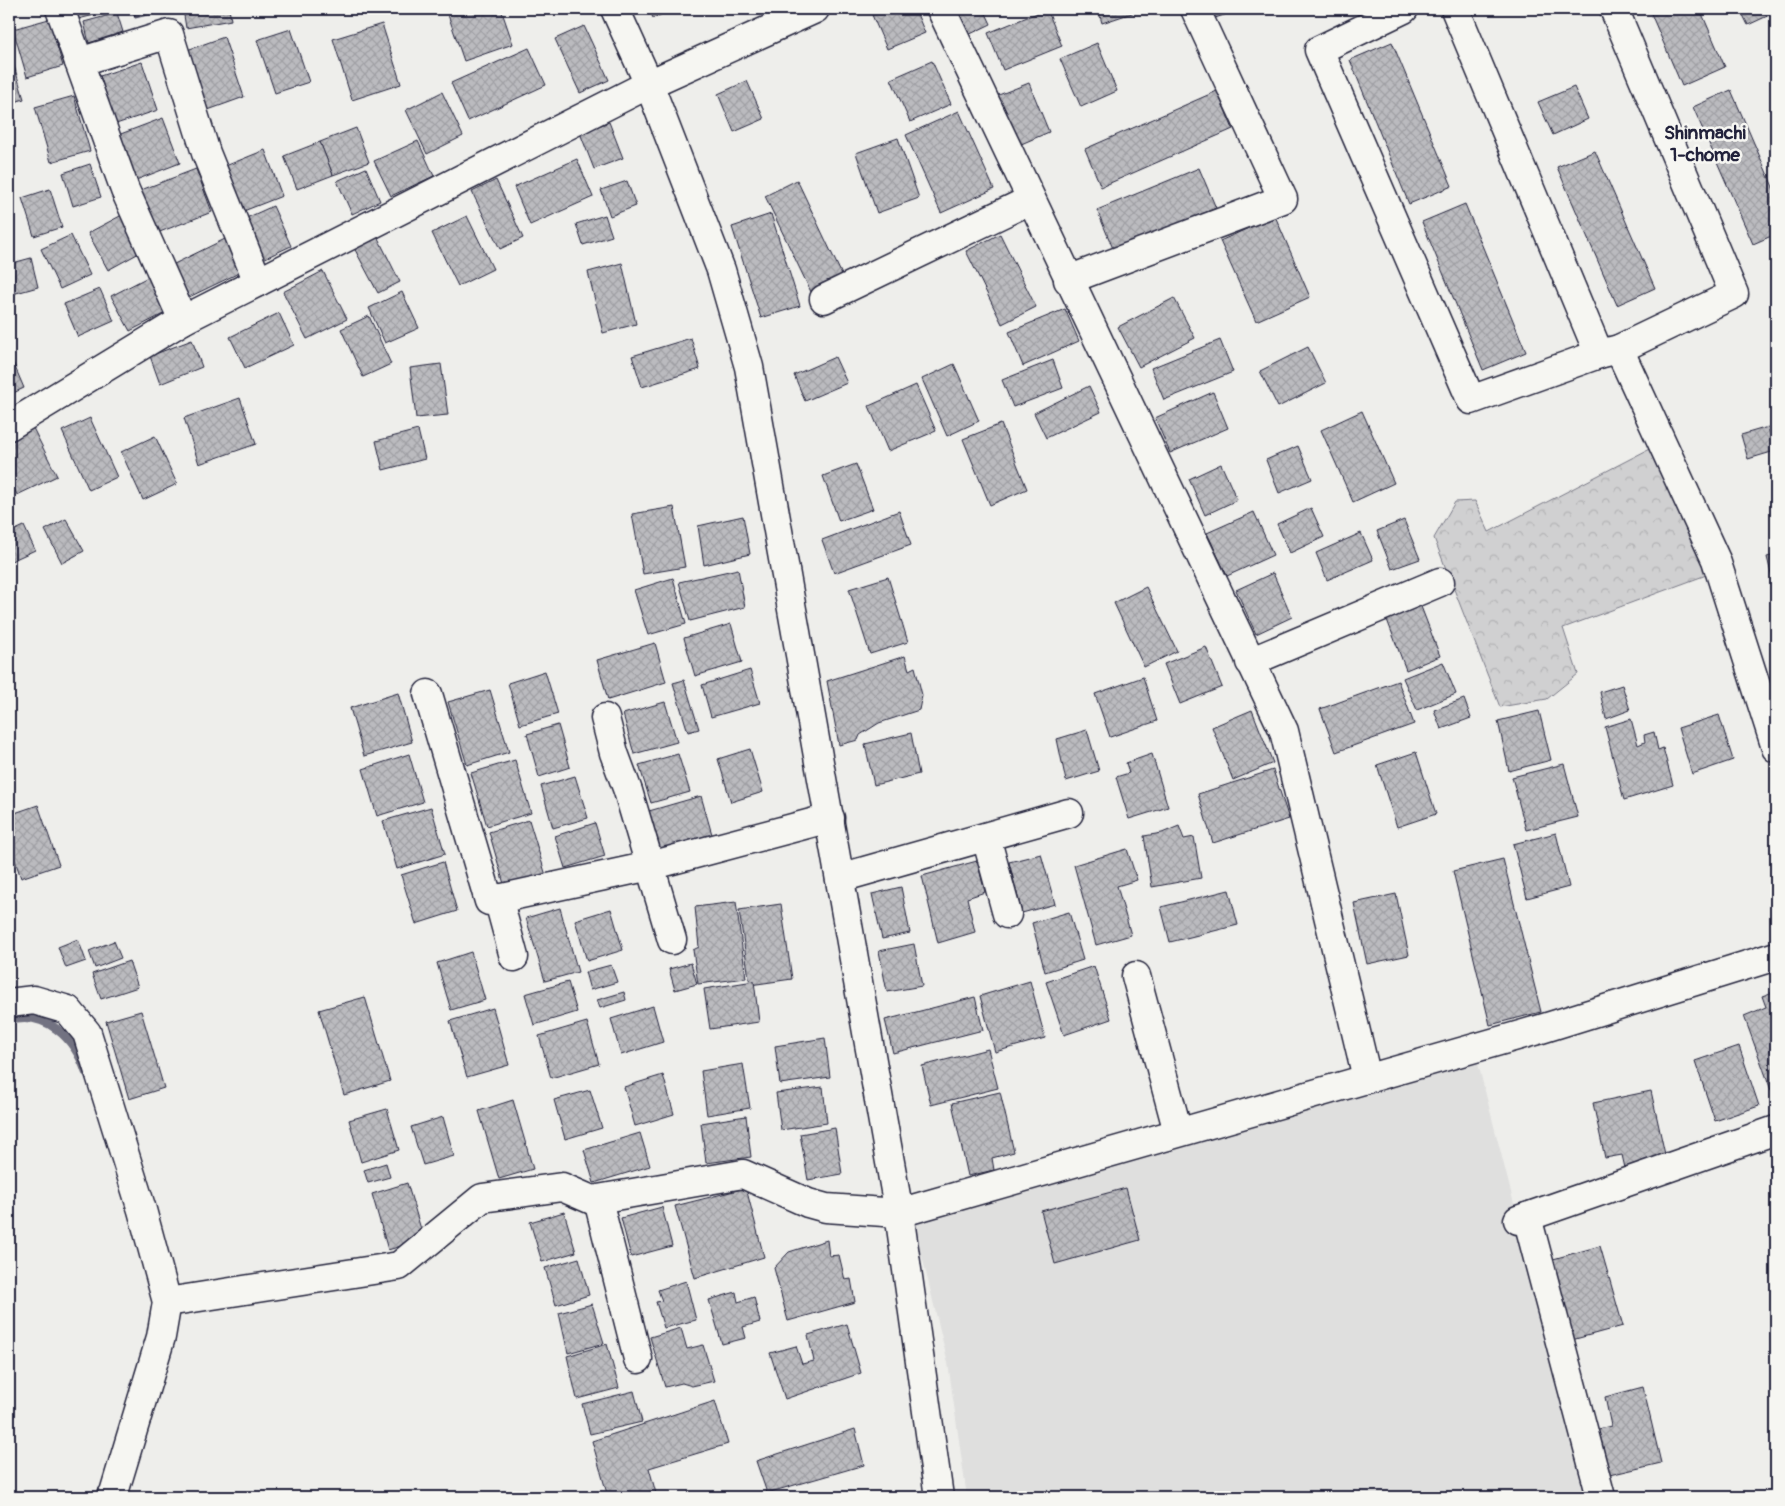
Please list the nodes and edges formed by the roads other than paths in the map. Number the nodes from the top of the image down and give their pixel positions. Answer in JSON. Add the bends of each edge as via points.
{"nodes":[{"id":1,"x":60,"y":9,"type":"edge"},
{"id":2,"x":615,"y":9,"type":"edge"},
{"id":3,"x":815,"y":9,"type":"edge"},
{"id":4,"x":941,"y":9,"type":"edge"},
{"id":5,"x":1195,"y":9,"type":"edge"},
{"id":6,"x":1404,"y":9,"type":"edge"},
{"id":7,"x":1455,"y":9,"type":"edge"},
{"id":8,"x":1614,"y":9,"type":"edge"},
{"id":9,"x":79,"y":62,"type":"junction"},
{"id":10,"x":649,"y":84,"type":"junction"},
{"id":11,"x":1030,"y":200,"type":"junction"},
{"id":12,"x":1068,"y":280,"type":"junction"},
{"id":13,"x":258,"y":282,"type":"junction"},
{"id":14,"x":824,"y":299,"type":"dead end"},
{"id":15,"x":183,"y":320,"type":"junction"},
{"id":16,"x":1609,"y":351,"type":"junction"},
{"id":17,"x":9,"y":426,"type":"edge"},
{"id":18,"x":1440,"y":582,"type":"dead end"},
{"id":19,"x":1250,"y":662,"type":"junction"},
{"id":20,"x":428,"y":694,"type":"dead end"},
{"id":21,"x":605,"y":718,"type":"dead end"},
{"id":22,"x":1776,"y":748,"type":"edge"},
{"id":23,"x":1069,"y":813,"type":"dead end"},
{"id":24,"x":830,"y":818,"type":"junction"},
{"id":25,"x":986,"y":837,"type":"junction"},
{"id":26,"x":650,"y":866,"type":"junction"},
{"id":27,"x":840,"y":878,"type":"junction"},
{"id":28,"x":498,"y":898,"type":"junction"},
{"id":29,"x":1007,"y":914,"type":"dead end"},
{"id":30,"x":672,"y":940,"type":"dead end"},
{"id":31,"x":1776,"y":956,"type":"edge"},
{"id":32,"x":514,"y":957,"type":"dead end"},
{"id":33,"x":1136,"y":976,"type":"dead end"},
{"id":34,"x":9,"y":1003,"type":"edge"},
{"id":35,"x":1368,"y":1078,"type":"junction"},
{"id":36,"x":1776,"y":1130,"type":"edge"},
{"id":37,"x":1178,"y":1132,"type":"junction"},
{"id":38,"x":598,"y":1200,"type":"junction"},
{"id":39,"x":899,"y":1213,"type":"junction"},
{"id":40,"x":167,"y":1302,"type":"junction"},
{"id":41,"x":638,"y":1359,"type":"dead end"},
{"id":42,"x":113,"y":1497,"type":"edge"},
{"id":43,"x":940,"y":1497,"type":"edge"},
{"id":44,"x":1601,"y":1497,"type":"edge"}],
"edges":[{"from":1,"to":9,"type":"street"},
{"from":2,"to":10,"type":"street"},
{"from":3,"to":10,"type":"street"},
{"from":4,"to":11,"type":"street"},
{"from":5,"to":12,"type":"street","via":[[1283,200]]},
{"from":6,"to":16,"type":"street","via":[[1319,50],[1471,400]]},
{"from":7,"to":16,"type":"street"},
{"from":8,"to":16,"type":"street","via":[[1734,294]]},
{"from":9,"to":13,"type":"street","via":[[169,34],[206,153]]},
{"from":9,"to":15,"type":"street","via":[[125,190]]},
{"from":10,"to":13,"type":"street"},
{"from":10,"to":24,"type":"street","via":[[721,270],[749,367]]},
{"from":11,"to":12,"type":"street"},
{"from":11,"to":14,"type":"street"},
{"from":12,"to":19,"type":"street"},
{"from":13,"to":15,"type":"street"},
{"from":15,"to":17,"type":"street"},
{"from":16,"to":22,"type":"street","via":[[1716,560]]},
{"from":18,"to":19,"type":"street"},
{"from":19,"to":35,"type":"street","via":[[1284,731]]},
{"from":20,"to":28,"type":"street","via":[[489,901]]},
{"from":21,"to":26,"type":"street"},
{"from":23,"to":25,"type":"street"},
{"from":24,"to":26,"type":"street"},
{"from":24,"to":27,"type":"street"},
{"from":25,"to":27,"type":"street"},
{"from":25,"to":29,"type":"street"},
{"from":26,"to":28,"type":"street"},
{"from":26,"to":30,"type":"street"},
{"from":27,"to":39,"type":"street"},
{"from":28,"to":32,"type":"street"},
{"from":31,"to":35,"type":"street","via":[[1541,1029]]},
{"from":33,"to":37,"type":"street"},
{"from":34,"to":40,"type":"street","via":[[34,1000],[68,1010],[87,1033]]},
{"from":35,"to":37,"type":"street"},
{"from":36,"to":44,"type":"street","via":[[1523,1218]]},
{"from":37,"to":39,"type":"street"},
{"from":38,"to":39,"type":"street","via":[[743,1174],[826,1208]]},
{"from":38,"to":40,"type":"street","via":[[562,1187],[482,1198],[399,1266]]},
{"from":38,"to":41,"type":"street"},
{"from":39,"to":43,"type":"street"},
{"from":40,"to":42,"type":"street","via":[[161,1338]]}]}
